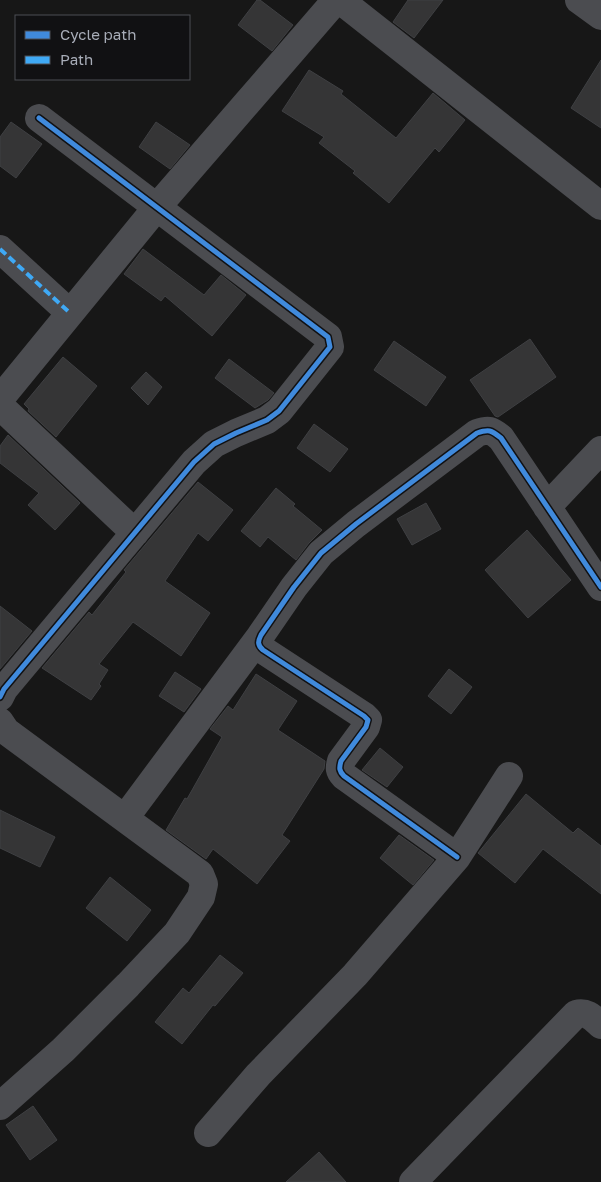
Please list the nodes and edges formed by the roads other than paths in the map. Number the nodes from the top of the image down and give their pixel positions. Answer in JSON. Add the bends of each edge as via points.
{"nodes":[{"id":1,"x":336,"y":0,"type":"edge"},
{"id":2,"x":340,"y":0,"type":"edge"},
{"id":3,"x":579,"y":0,"type":"edge"},
{"id":4,"x":601,"y":16,"type":"edge"},
{"id":5,"x":39,"y":118,"type":"dead end"},
{"id":6,"x":157,"y":206,"type":"junction"},
{"id":7,"x":601,"y":206,"type":"edge"},
{"id":8,"x":0,"y":249,"type":"edge"},
{"id":9,"x":70,"y":313,"type":"junction"},
{"id":10,"x":0,"y":399,"type":"edge"},
{"id":11,"x":0,"y":406,"type":"edge"},
{"id":12,"x":601,"y":450,"type":"edge"},
{"id":13,"x":547,"y":507,"type":"junction"},
{"id":14,"x":134,"y":533,"type":"junction"},
{"id":15,"x":601,"y":587,"type":"edge"},
{"id":16,"x":261,"y":635,"type":"junction"},
{"id":17,"x":0,"y":697,"type":"edge"},
{"id":18,"x":0,"y":722,"type":"edge"},
{"id":19,"x":509,"y":776,"type":"dead end"},
{"id":20,"x":125,"y":818,"type":"junction"},
{"id":21,"x":457,"y":857,"type":"junction"},
{"id":22,"x":601,"y":1025,"type":"edge"},
{"id":23,"x":0,"y":1106,"type":"edge"},
{"id":24,"x":208,"y":1133,"type":"dead end"},
{"id":25,"x":413,"y":1182,"type":"edge"}],
"edges":[{"from":1,"to":6,"type":"street"},
{"from":2,"to":7,"type":"street"},
{"from":3,"to":4,"type":"street"},
{"from":5,"to":6,"type":"street"},
{"from":6,"to":9,"type":"street"},
{"from":6,"to":14,"type":"street","via":[[328,337],[330,347],[279,411],[267,420],[214,444],[194,462]]},
{"from":8,"to":9,"type":"street"},
{"from":9,"to":10,"type":"street"},
{"from":11,"to":14,"type":"street"},
{"from":12,"to":13,"type":"street"},
{"from":13,"to":15,"type":"street"},
{"from":13,"to":16,"type":"street","via":[[501,438],[487,430],[477,433],[356,524],[322,554],[294,587]]},
{"from":14,"to":17,"type":"street"},
{"from":16,"to":20,"type":"street"},
{"from":16,"to":21,"type":"street","via":[[258,641],[263,650],[368,720],[341,761],[340,772]]},
{"from":18,"to":20,"type":"street","via":[[6,731]]},
{"from":19,"to":21,"type":"street"},
{"from":20,"to":23,"type":"street","via":[[200,874],[204,884],[201,897],[177,933],[128,985],[63,1050]]},
{"from":21,"to":24,"type":"street","via":[[355,975],[258,1075]]},
{"from":22,"to":25,"type":"street","via":[[582,1012],[576,1014]]}]}
